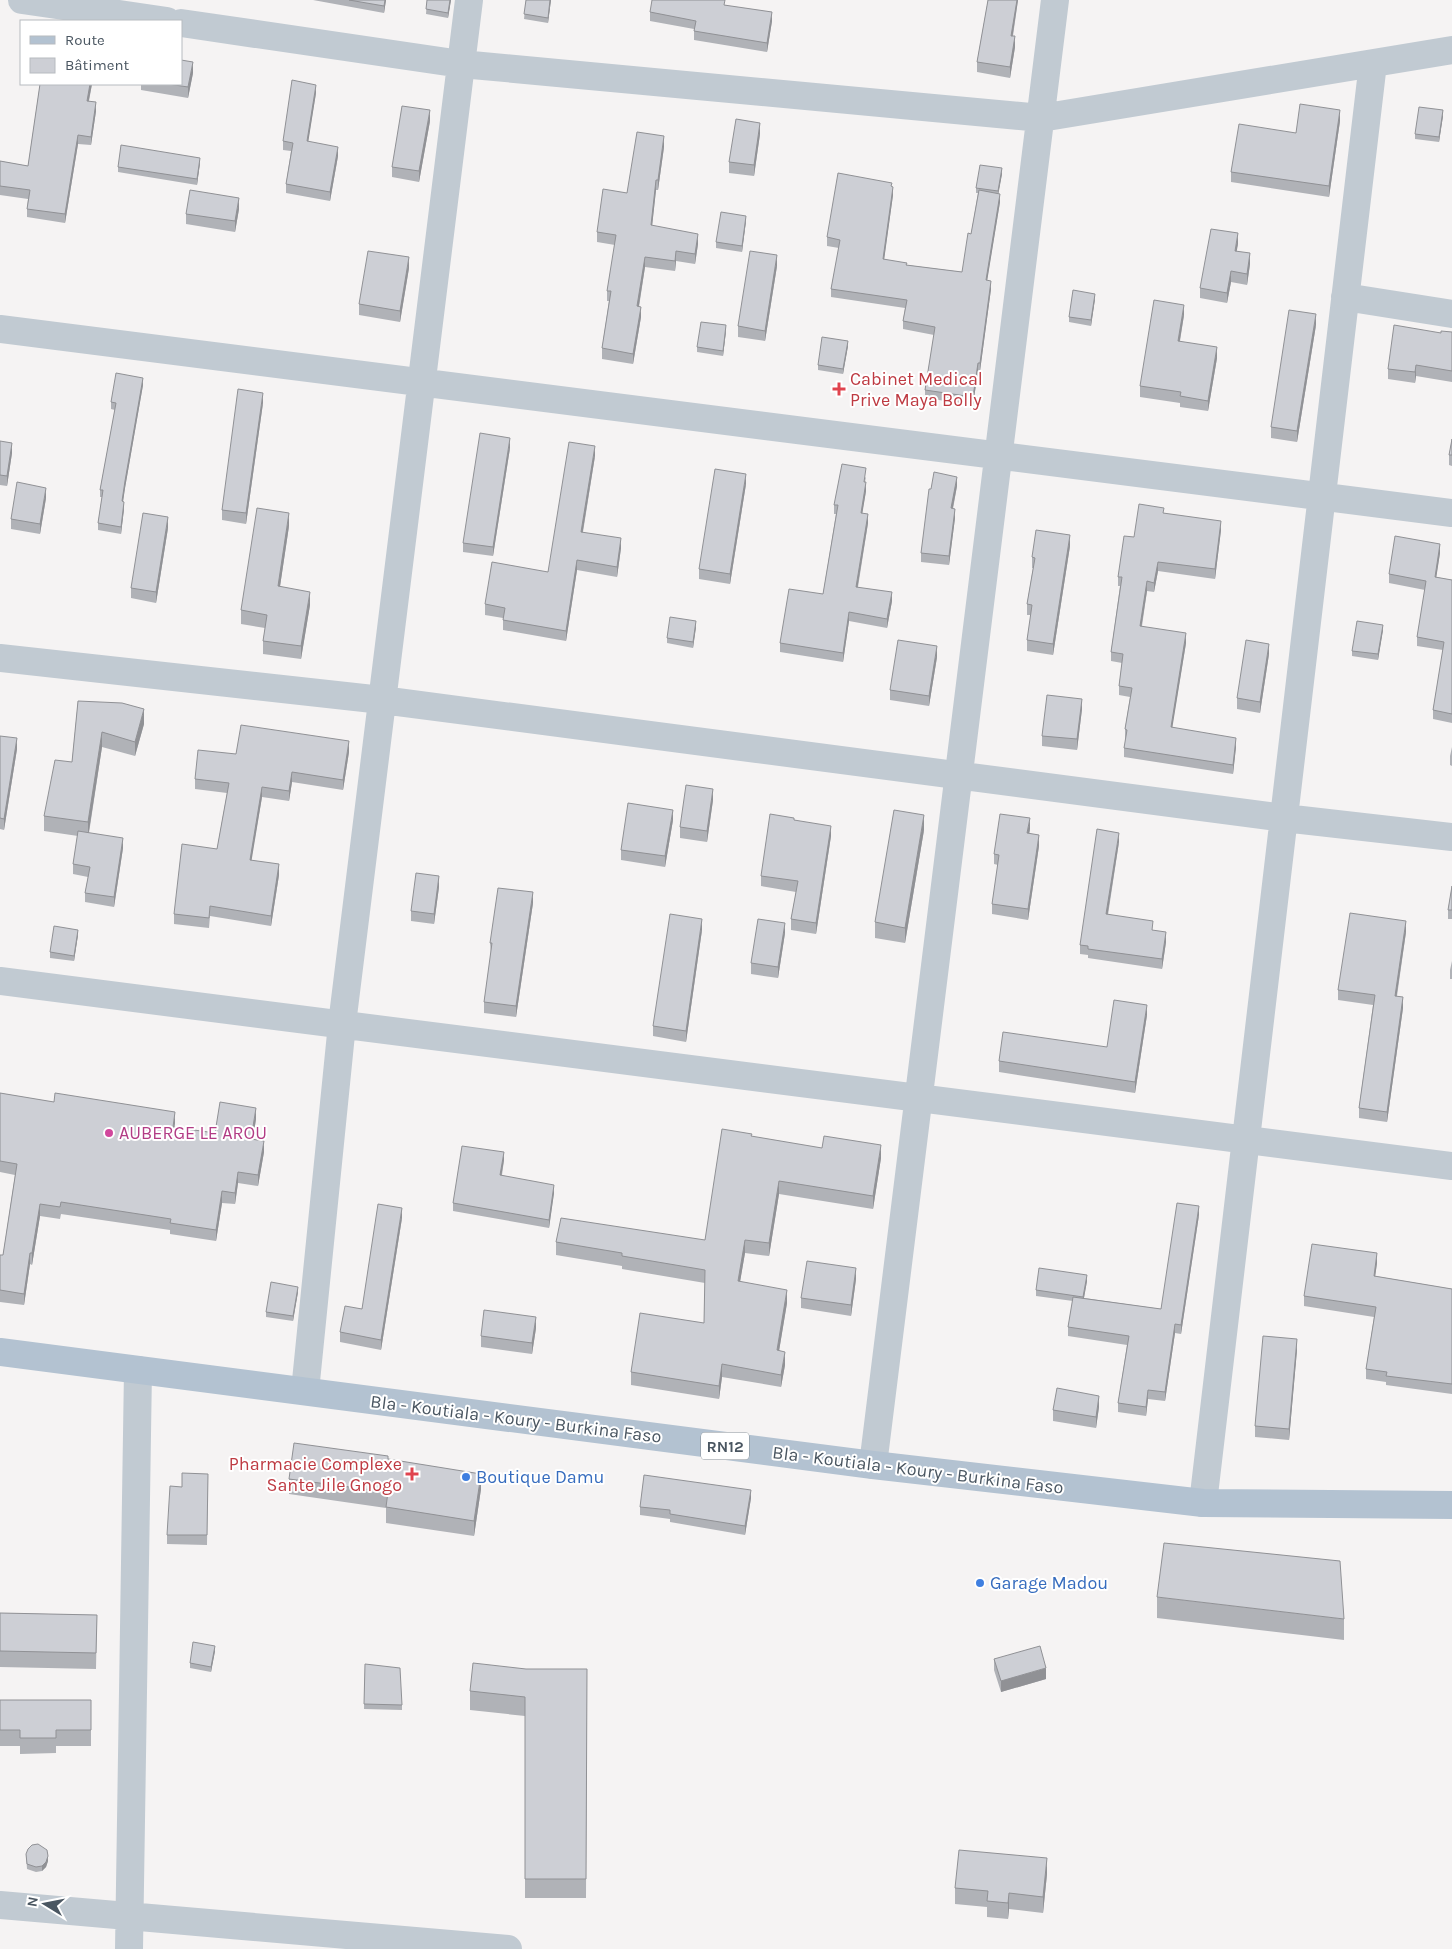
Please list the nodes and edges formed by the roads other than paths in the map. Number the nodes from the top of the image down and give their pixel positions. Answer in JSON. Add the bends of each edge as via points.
{"nodes":[{"id":1,"x":22,"y":0,"type":"edge"},
{"id":2,"x":469,"y":0,"type":"edge"},
{"id":3,"x":1055,"y":0,"type":"edge"},
{"id":4,"x":160,"y":20,"type":"edge"},
{"id":5,"x":182,"y":23,"type":"edge"},
{"id":6,"x":1452,"y":50,"type":"edge"},
{"id":7,"x":1373,"y":63,"type":"junction"},
{"id":8,"x":461,"y":64,"type":"junction"},
{"id":9,"x":1041,"y":118,"type":"junction"},
{"id":10,"x":1345,"y":297,"type":"junction"},
{"id":11,"x":1452,"y":314,"type":"edge"},
{"id":12,"x":0,"y":329,"type":"edge"},
{"id":13,"x":422,"y":382,"type":"junction"},
{"id":14,"x":999,"y":456,"type":"junction"},
{"id":15,"x":1322,"y":497,"type":"junction"},
{"id":16,"x":1452,"y":514,"type":"edge"},
{"id":17,"x":0,"y":658,"type":"edge"},
{"id":18,"x":382,"y":700,"type":"junction"},
{"id":19,"x":959,"y":776,"type":"junction"},
{"id":20,"x":1284,"y":818,"type":"junction"},
{"id":21,"x":1452,"y":837,"type":"edge"},
{"id":22,"x":0,"y":981,"type":"edge"},
{"id":23,"x":342,"y":1024,"type":"junction"},
{"id":24,"x":919,"y":1098,"type":"junction"},
{"id":25,"x":1246,"y":1139,"type":"junction"},
{"id":26,"x":1452,"y":1166,"type":"edge"},
{"id":27,"x":0,"y":1352,"type":"edge"},
{"id":28,"x":138,"y":1370,"type":"junction"},
{"id":29,"x":305,"y":1391,"type":"junction"},
{"id":30,"x":873,"y":1465,"type":"junction"},
{"id":31,"x":1203,"y":1503,"type":"junction"},
{"id":32,"x":1452,"y":1505,"type":"edge"},
{"id":33,"x":0,"y":1905,"type":"edge"},
{"id":34,"x":130,"y":1916,"type":"junction"},
{"id":35,"x":129,"y":1949,"type":"edge"},
{"id":36,"x":508,"y":1949,"type":"edge"}],
"edges":[{"from":1,"to":4,"type":"street"},
{"from":2,"to":8,"type":"street"},
{"from":3,"to":9,"type":"street"},
{"from":5,"to":8,"type":"street"},
{"from":6,"to":7,"type":"street"},
{"from":7,"to":9,"type":"street"},
{"from":7,"to":10,"type":"street"},
{"from":8,"to":9,"type":"street"},
{"from":8,"to":13,"type":"street"},
{"from":9,"to":14,"type":"street"},
{"from":10,"to":11,"type":"street"},
{"from":10,"to":15,"type":"street"},
{"from":12,"to":13,"type":"street"},
{"from":13,"to":14,"type":"street"},
{"from":13,"to":18,"type":"street"},
{"from":14,"to":15,"type":"street"},
{"from":14,"to":19,"type":"street"},
{"from":15,"to":16,"type":"street"},
{"from":15,"to":20,"type":"street"},
{"from":17,"to":18,"type":"street"},
{"from":18,"to":19,"type":"street"},
{"from":18,"to":23,"type":"street"},
{"from":19,"to":20,"type":"street"},
{"from":19,"to":24,"type":"street"},
{"from":20,"to":21,"type":"street"},
{"from":20,"to":25,"type":"street"},
{"from":22,"to":23,"type":"street"},
{"from":23,"to":24,"type":"street"},
{"from":23,"to":29,"type":"street"},
{"from":24,"to":25,"type":"street"},
{"from":24,"to":30,"type":"street"},
{"from":25,"to":26,"type":"street"},
{"from":25,"to":31,"type":"street"},
{"from":27,"to":28,"type":"main road","name":"Bla - Koutiala - Koury - Burkina Faso","number":"RN12"},
{"from":28,"to":29,"type":"main road","name":"Bla - Koutiala - Koury - Burkina Faso","number":"RN12"},
{"from":28,"to":34,"type":"street"},
{"from":29,"to":30,"type":"main road","name":"Bla - Koutiala - Koury - Burkina Faso","number":"RN12"},
{"from":30,"to":31,"type":"main road","name":"Bla - Koutiala - Koury - Burkina Faso","number":"RN12"},
{"from":31,"to":32,"type":"main road","name":"Bla - Koutiala - Koury - Burkina Faso","number":"RN12"},
{"from":33,"to":34,"type":"street"},
{"from":34,"to":35,"type":"street"},
{"from":34,"to":36,"type":"street"}]}
